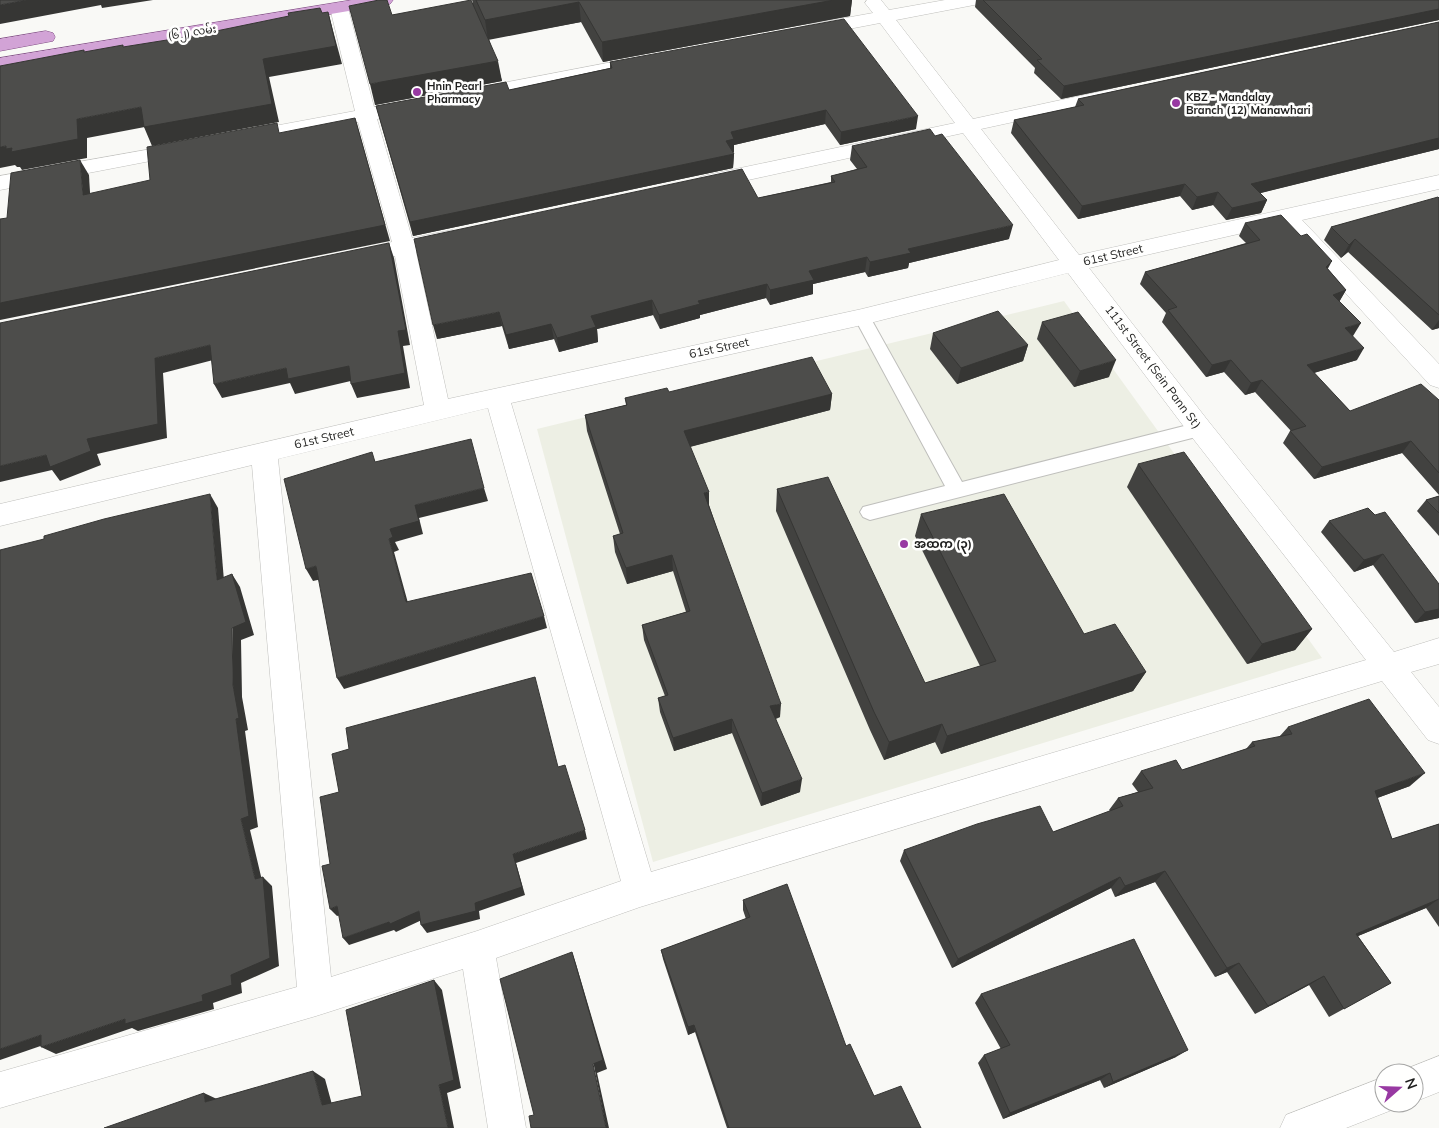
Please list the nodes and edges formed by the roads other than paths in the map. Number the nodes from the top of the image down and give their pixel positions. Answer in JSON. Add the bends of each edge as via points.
{"nodes":[{"id":1,"x":384,"y":0,"type":"edge"},
{"id":2,"x":974,"y":0,"type":"edge"},
{"id":3,"x":339,"y":8,"type":"junction"},
{"id":4,"x":878,"y":8,"type":"edge"},
{"id":5,"x":796,"y":33,"type":"edge"},
{"id":6,"x":59,"y":35,"type":"dead end"},
{"id":7,"x":0,"y":45,"type":"edge"},
{"id":8,"x":640,"y":63,"type":"edge"},
{"id":9,"x":0,"y":64,"type":"edge"},
{"id":10,"x":1132,"y":91,"type":"edge"},
{"id":11,"x":454,"y":99,"type":"edge"},
{"id":12,"x":434,"y":102,"type":"edge"},
{"id":13,"x":366,"y":116,"type":"junction"},
{"id":14,"x":968,"y":126,"type":"junction"},
{"id":15,"x":221,"y":142,"type":"edge"},
{"id":16,"x":202,"y":146,"type":"edge"},
{"id":17,"x":1439,"y":182,"type":"edge"},
{"id":18,"x":0,"y":183,"type":"edge"},
{"id":19,"x":686,"y":186,"type":"edge"},
{"id":20,"x":1286,"y":216,"type":"junction"},
{"id":21,"x":472,"y":232,"type":"edge"},
{"id":22,"x":404,"y":247,"type":"junction"},
{"id":23,"x":337,"y":261,"type":"edge"},
{"id":24,"x":1074,"y":264,"type":"junction"},
{"id":25,"x":862,"y":317,"type":"junction"},
{"id":26,"x":1439,"y":379,"type":"edge"},
{"id":27,"x":497,"y":397,"type":"junction"},
{"id":28,"x":438,"y":411,"type":"junction"},
{"id":29,"x":1200,"y":428,"type":"junction"},
{"id":30,"x":264,"y":452,"type":"junction"},
{"id":31,"x":956,"y":489,"type":"junction"},
{"id":32,"x":870,"y":512,"type":"dead end"},
{"id":33,"x":0,"y":515,"type":"edge"},
{"id":34,"x":1439,"y":651,"type":"edge"},
{"id":35,"x":1388,"y":666,"type":"junction"},
{"id":36,"x":1439,"y":730,"type":"edge"},
{"id":37,"x":640,"y":891,"type":"junction"},
{"id":38,"x":477,"y":948,"type":"junction"},
{"id":39,"x":316,"y":999,"type":"junction"},
{"id":40,"x":1439,"y":1074,"type":"edge"},
{"id":41,"x":1424,"y":1080,"type":"edge"},
{"id":42,"x":0,"y":1090,"type":"edge"},
{"id":43,"x":1374,"y":1099,"type":"edge"},
{"id":44,"x":507,"y":1128,"type":"edge"},
{"id":45,"x":1298,"y":1128,"type":"edge"}],
"edges":[{"from":1,"to":3,"type":"main road","name":"(၆၂) လမ်း"},
{"from":2,"to":4,"type":"street"},
{"from":3,"to":9,"type":"main road","name":"(၆၂) လမ်း"},
{"from":3,"to":13,"type":"street"},
{"from":4,"to":5,"type":"street"},
{"from":4,"to":14,"type":"street","name":"111st Street (Sein Pann St)"},
{"from":6,"to":7,"type":"main road"},
{"from":8,"to":11,"type":"street"},
{"from":10,"to":14,"type":"street"},
{"from":12,"to":13,"type":"street"},
{"from":13,"to":15,"type":"street"},
{"from":13,"to":22,"type":"street"},
{"from":14,"to":19,"type":"street"},
{"from":14,"to":24,"type":"street","name":"111st Street (Sein Pann St)"},
{"from":16,"to":18,"type":"street"},
{"from":17,"to":20,"type":"street","name":"61st Street"},
{"from":20,"to":24,"type":"street","name":"61st Street"},
{"from":20,"to":26,"type":"street"},
{"from":21,"to":22,"type":"street"},
{"from":22,"to":23,"type":"street"},
{"from":22,"to":28,"type":"street"},
{"from":24,"to":25,"type":"street","name":"61st Street"},
{"from":24,"to":29,"type":"street","name":"111st Street (Sein Pann St)"},
{"from":25,"to":27,"type":"street","name":"61st Street"},
{"from":25,"to":31,"type":"lane"},
{"from":27,"to":28,"type":"street","name":"61st Street"},
{"from":27,"to":37,"type":"street"},
{"from":28,"to":30,"type":"street","name":"61st Street"},
{"from":29,"to":31,"type":"lane"},
{"from":29,"to":35,"type":"street","name":"111st Street (Sein Pann St)"},
{"from":30,"to":33,"type":"street","name":"61st Street"},
{"from":30,"to":39,"type":"street"},
{"from":31,"to":32,"type":"lane"},
{"from":34,"to":35,"type":"street"},
{"from":35,"to":36,"type":"street","name":"111st Street (Sein Pann St)"},
{"from":35,"to":37,"type":"street"},
{"from":37,"to":38,"type":"street"},
{"from":38,"to":39,"type":"street"},
{"from":38,"to":44,"type":"street"},
{"from":39,"to":42,"type":"street"},
{"from":40,"to":41,"type":"street"},
{"from":43,"to":45,"type":"street"}]}
